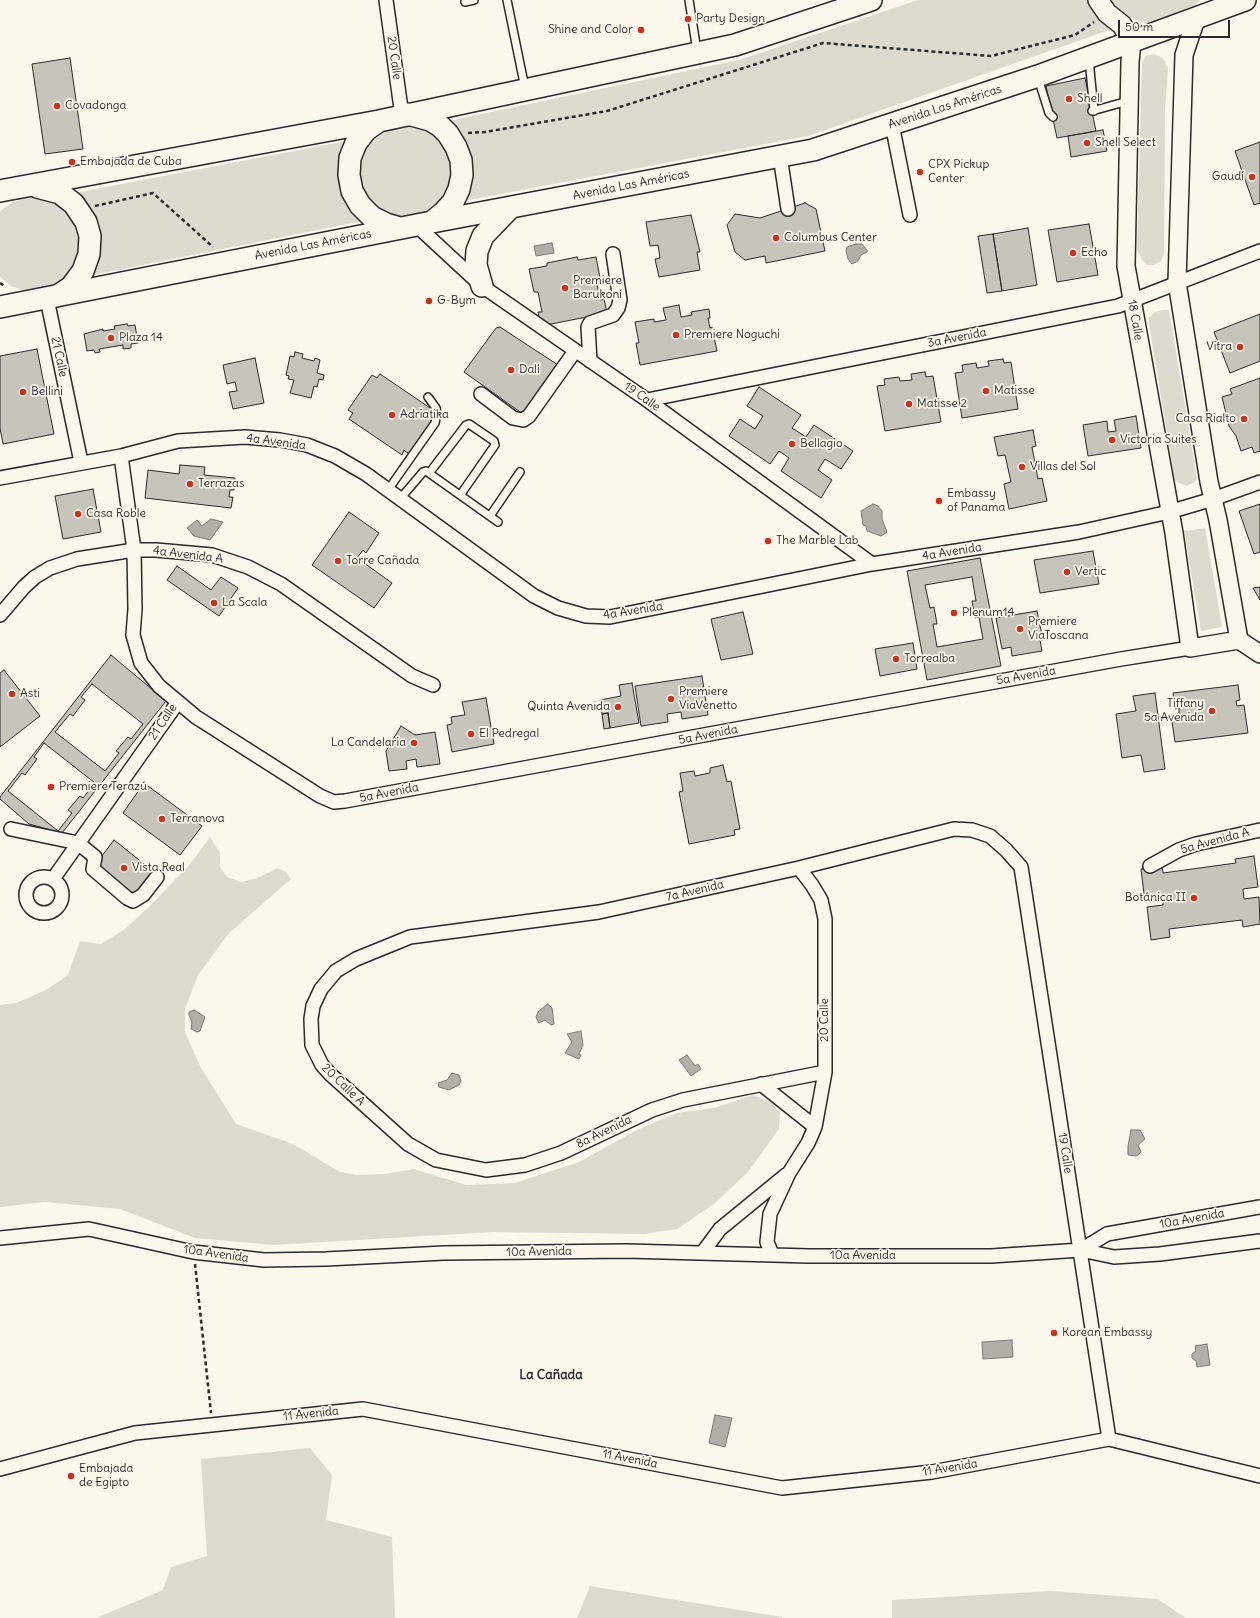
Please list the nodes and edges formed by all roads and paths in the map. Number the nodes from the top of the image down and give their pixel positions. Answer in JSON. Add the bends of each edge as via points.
{"nodes":[{"id":1,"x":386,"y":0,"type":"edge"},
{"id":2,"x":474,"y":0,"type":"edge"},
{"id":3,"x":507,"y":0,"type":"edge"},
{"id":4,"x":689,"y":0,"type":"edge"},
{"id":5,"x":871,"y":0,"type":"edge"},
{"id":6,"x":1211,"y":0,"type":"edge"},
{"id":7,"x":1246,"y":0,"type":"edge"},
{"id":8,"x":464,"y":2,"type":"dead end"},
{"id":9,"x":1103,"y":6,"type":"edge"},
{"id":10,"x":1196,"y":19,"type":"junction"},
{"id":11,"x":1132,"y":42,"type":"junction"},
{"id":12,"x":697,"y":53,"type":"junction"},
{"id":13,"x":1088,"y":57,"type":"junction"},
{"id":14,"x":1038,"y":76,"type":"junction"},
{"id":15,"x":525,"y":90,"type":"junction"},
{"id":16,"x":1129,"y":100,"type":"junction"},
{"id":17,"x":405,"y":115,"type":"junction"},
{"id":18,"x":1053,"y":117,"type":"dead end"},
{"id":19,"x":379,"y":121,"type":"junction"},
{"id":20,"x":892,"y":124,"type":"junction"},
{"id":21,"x":448,"y":134,"type":"junction"},
{"id":22,"x":780,"y":156,"type":"junction"},
{"id":23,"x":26,"y":187,"type":"junction"},
{"id":24,"x":0,"y":191,"type":"edge"},
{"id":25,"x":0,"y":197,"type":"edge"},
{"id":26,"x":510,"y":208,"type":"junction"},
{"id":27,"x":79,"y":209,"type":"junction"},
{"id":28,"x":788,"y":209,"type":"dead end"},
{"id":29,"x":910,"y":214,"type":"dead end"},
{"id":30,"x":416,"y":225,"type":"junction"},
{"id":31,"x":220,"y":246,"type":"dead end"},
{"id":32,"x":1260,"y":251,"type":"edge"},
{"id":33,"x":613,"y":254,"type":"dead end"},
{"id":34,"x":1177,"y":282,"type":"junction"},
{"id":35,"x":0,"y":283,"type":"edge"},
{"id":36,"x":482,"y":286,"type":"junction"},
{"id":37,"x":6,"y":290,"type":"edge"},
{"id":38,"x":44,"y":299,"type":"junction"},
{"id":39,"x":1132,"y":301,"type":"junction"},
{"id":40,"x":0,"y":307,"type":"edge"},
{"id":41,"x":575,"y":351,"type":"junction"},
{"id":42,"x":590,"y":361,"type":"junction"},
{"id":43,"x":481,"y":394,"type":"dead end"},
{"id":44,"x":428,"y":397,"type":"dead end"},
{"id":45,"x":647,"y":400,"type":"junction"},
{"id":46,"x":121,"y":456,"type":"junction"},
{"id":47,"x":81,"y":462,"type":"junction"},
{"id":48,"x":430,"y":472,"type":"junction"},
{"id":49,"x":520,"y":472,"type":"dead end"},
{"id":50,"x":0,"y":478,"type":"edge"},
{"id":51,"x":1260,"y":482,"type":"edge"},
{"id":52,"x":388,"y":490,"type":"junction"},
{"id":53,"x":461,"y":494,"type":"junction"},
{"id":54,"x":400,"y":499,"type":"junction"},
{"id":55,"x":1213,"y":499,"type":"junction"},
{"id":56,"x":1169,"y":512,"type":"junction"},
{"id":57,"x":490,"y":516,"type":"junction"},
{"id":58,"x":498,"y":522,"type":"dead end"},
{"id":59,"x":134,"y":550,"type":"junction"},
{"id":60,"x":872,"y":564,"type":"junction"},
{"id":61,"x":0,"y":615,"type":"edge"},
{"id":62,"x":1239,"y":640,"type":"junction"},
{"id":63,"x":1190,"y":648,"type":"junction"},
{"id":64,"x":1260,"y":654,"type":"edge"},
{"id":65,"x":433,"y":685,"type":"dead end"},
{"id":66,"x":178,"y":702,"type":"junction"},
{"id":67,"x":11,"y":829,"type":"dead end"},
{"id":68,"x":1260,"y":830,"type":"edge"},
{"id":69,"x":78,"y":843,"type":"junction"},
{"id":70,"x":1150,"y":866,"type":"dead end"},
{"id":71,"x":1021,"y":867,"type":"joint"},
{"id":72,"x":799,"y":868,"type":"junction"},
{"id":73,"x":157,"y":877,"type":"dead end"},
{"id":74,"x":53,"y":879,"type":"dead end"},
{"id":75,"x":356,"y":959,"type":"joint"},
{"id":76,"x":825,"y":1072,"type":"junction"},
{"id":77,"x":760,"y":1084,"type":"junction"},
{"id":78,"x":815,"y":1127,"type":"junction"},
{"id":79,"x":448,"y":1163,"type":"joint"},
{"id":80,"x":789,"y":1173,"type":"junction"},
{"id":81,"x":1260,"y":1207,"type":"edge"},
{"id":82,"x":0,"y":1238,"type":"edge"},
{"id":83,"x":1260,"y":1241,"type":"edge"},
{"id":84,"x":1081,"y":1250,"type":"junction"},
{"id":85,"x":193,"y":1252,"type":"junction"},
{"id":86,"x":703,"y":1252,"type":"junction"},
{"id":87,"x":772,"y":1254,"type":"junction"},
{"id":88,"x":212,"y":1425,"type":"junction"},
{"id":89,"x":1109,"y":1439,"type":"junction"},
{"id":90,"x":0,"y":1469,"type":"edge"},
{"id":91,"x":1260,"y":1476,"type":"edge"}],
"edges":[{"from":1,"to":17,"type":"street","name":"20 Calle"},
{"from":2,"to":8,"type":"lane"},
{"from":3,"to":15,"type":"lane"},
{"from":4,"to":12,"type":"lane"},
{"from":5,"to":12,"type":"main road","via":[[735,46]]},
{"from":6,"to":10,"type":"main road"},
{"from":7,"to":10,"type":"main road","name":"Avenida Las Américas"},
{"from":9,"to":11,"type":"main road","via":[[1122,26]]},
{"from":9,"to":21,"type":"path","via":[[1075,35],[991,56],[823,43],[607,111],[485,132]]},
{"from":10,"to":11,"type":"main road","name":"Avenida Las Américas"},
{"from":10,"to":34,"type":"street","via":[[1184,55]]},
{"from":11,"to":13,"type":"main road","name":"Avenida Las Américas"},
{"from":11,"to":16,"type":"street","name":"18 Calle"},
{"from":12,"to":15,"type":"main road"},
{"from":13,"to":14,"type":"main road","name":"Avenida Las Américas"},
{"from":13,"to":16,"type":"lane","via":[[1093,111]]},
{"from":14,"to":18,"type":"lane","via":[[1049,112]]},
{"from":14,"to":20,"type":"main road","name":"Avenida Las Américas"},
{"from":15,"to":17,"type":"main road"},
{"from":16,"to":39,"type":"street","name":"18 Calle","via":[[1126,266]]},
{"from":17,"to":19,"type":"main road"},
{"from":17,"to":21,"type":"main road","via":[[430,120]]},
{"from":19,"to":23,"type":"main road"},
{"from":19,"to":30,"type":"main road","via":[[366,130],[356,143],[350,158],[349,175],[352,191],[360,205],[379,221],[386,224]]},
{"from":20,"to":22,"type":"main road","name":"Avenida Las Américas","via":[[813,150]]},
{"from":20,"to":29,"type":"street"},
{"from":21,"to":30,"type":"main road","via":[[461,160],[462,175],[459,189],[453,202],[443,213]]},
{"from":22,"to":26,"type":"main road","name":"Avenida Las Américas"},
{"from":22,"to":28,"type":"street"},
{"from":23,"to":24,"type":"main road"},
{"from":23,"to":25,"type":"main road"},
{"from":23,"to":27,"type":"main road","via":[[43,187],[60,193]]},
{"from":26,"to":30,"type":"main road","name":"Avenida Las Américas"},
{"from":26,"to":36,"type":"main road","via":[[483,236],[477,251],[476,265]]},
{"from":27,"to":31,"type":"path","via":[[153,193],[213,247]]},
{"from":27,"to":38,"type":"main road","via":[[90,236],[89,254],[84,271],[71,287]]},
{"from":30,"to":36,"type":"street","name":"19 Calle"},
{"from":30,"to":38,"type":"main road","name":"Avenida Las Américas"},
{"from":32,"to":34,"type":"street","name":"3a Avenida"},
{"from":33,"to":42,"type":"street","via":[[620,300],[618,308],[612,314],[590,323],[588,327]]},
{"from":34,"to":39,"type":"street","name":"3a Avenida"},
{"from":34,"to":55,"type":"street"},
{"from":35,"to":37,"type":"path"},
{"from":36,"to":41,"type":"street","name":"19 Calle"},
{"from":37,"to":38,"type":"main road","via":[[11,297]]},
{"from":38,"to":40,"type":"main road","name":"Avenida Las Américas"},
{"from":38,"to":47,"type":"street","name":"21 Calle"},
{"from":39,"to":45,"type":"street","name":"3a Avenida","via":[[1118,306]]},
{"from":39,"to":56,"type":"street","name":"18 Calle"},
{"from":41,"to":42,"type":"street","name":"19 Calle"},
{"from":41,"to":43,"type":"street","via":[[529,416],[523,420],[512,418]]},
{"from":42,"to":45,"type":"street","name":"19 Calle"},
{"from":44,"to":52,"type":"lane","via":[[436,408],[435,423]]},
{"from":45,"to":60,"type":"street","name":"19 Calle"},
{"from":46,"to":47,"type":"street","name":"4a Avenida"},
{"from":46,"to":52,"type":"street","name":"4a Avenida","via":[[186,440],[245,437],[280,440],[307,445],[335,456]]},
{"from":46,"to":59,"type":"street","name":"21 Calle"},
{"from":47,"to":50,"type":"street","name":"4a Avenida"},
{"from":48,"to":53,"type":"lane"},
{"from":48,"to":53,"type":"lane","via":[[466,425],[469,424],[494,440],[495,445]]},
{"from":48,"to":54,"type":"lane","via":[[423,472]]},
{"from":49,"to":57,"type":"lane"},
{"from":51,"to":55,"type":"street","name":"4a Avenida"},
{"from":52,"to":54,"type":"street","name":"4a Avenida"},
{"from":53,"to":57,"type":"lane"},
{"from":54,"to":60,"type":"street","name":"4a Avenida","via":[[534,596],[558,608],[586,616],[610,617]]},
{"from":55,"to":56,"type":"street","name":"4a Avenida"},
{"from":55,"to":62,"type":"street"},
{"from":56,"to":60,"type":"street","name":"4a Avenida","via":[[1079,532]]},
{"from":56,"to":63,"type":"street","name":"18 Calle"},
{"from":57,"to":58,"type":"lane"},
{"from":59,"to":61,"type":"street","name":"4a Avenida A","via":[[77,559],[50,568],[24,587]]},
{"from":59,"to":65,"type":"street","name":"4a Avenida A","via":[[212,555],[248,567],[281,584],[412,676]]},
{"from":59,"to":66,"type":"street","name":"21 Calle","via":[[133,635],[136,647],[141,663],[149,674]]},
{"from":62,"to":63,"type":"street","name":"5a Avenida"},
{"from":62,"to":64,"type":"street"},
{"from":63,"to":66,"type":"street","name":"5a Avenida","via":[[334,802],[320,796],[196,717]]},
{"from":66,"to":69,"type":"street","name":"21 Calle"},
{"from":67,"to":69,"type":"street"},
{"from":68,"to":70,"type":"street","name":"5a Avenida A","via":[[1196,844]]},
{"from":69,"to":73,"type":"street","via":[[95,857],[93,869],[127,898],[134,900],[143,895]]},
{"from":69,"to":74,"type":"street","name":"21 Calle"},
{"from":71,"to":72,"type":"street","name":"7a Avenida","via":[[990,836],[972,830],[954,829]]},
{"from":71,"to":84,"type":"street","name":"19 Calle"},
{"from":72,"to":75,"type":"street","name":"7a Avenida","via":[[599,912],[410,937]]},
{"from":72,"to":76,"type":"street","name":"20 Calle","via":[[821,900],[825,919]]},
{"from":75,"to":79,"type":"street","name":"20 Calle A","via":[[336,971],[316,996],[310,1030],[316,1055],[330,1074],[408,1144],[436,1160]]},
{"from":76,"to":77,"type":"street","name":"8a Avenida"},
{"from":76,"to":78,"type":"street","name":"20 Calle"},
{"from":77,"to":78,"type":"street"},
{"from":77,"to":79,"type":"street","name":"8a Avenida","via":[[683,1100],[652,1110],[561,1153],[525,1165],[486,1170]]},
{"from":78,"to":80,"type":"street","name":"20 Calle"},
{"from":80,"to":86,"type":"street","name":"20 Calle","via":[[726,1224]]},
{"from":80,"to":87,"type":"street","name":"20 Calle","via":[[770,1214],[767,1242]]},
{"from":81,"to":84,"type":"street","name":"10a Avenida","via":[[1107,1234]]},
{"from":82,"to":85,"type":"street","name":"10a Avenida","via":[[89,1229]]},
{"from":83,"to":84,"type":"street","name":"10a Avenida","via":[[1160,1254],[1114,1257]]},
{"from":84,"to":87,"type":"street","name":"10a Avenida","via":[[991,1256]]},
{"from":84,"to":89,"type":"street","name":"19 Calle"},
{"from":85,"to":86,"type":"street","name":"10a Avenida","via":[[264,1260],[444,1253]]},
{"from":85,"to":88,"type":"path"},
{"from":86,"to":87,"type":"street","name":"10a Avenida"},
{"from":88,"to":89,"type":"street","name":"11 Avenida","via":[[363,1409],[782,1488],[932,1472]]},
{"from":88,"to":90,"type":"street","name":"11 Avenida","via":[[135,1433]]},
{"from":89,"to":91,"type":"street","name":"11 Avenida"}]}
